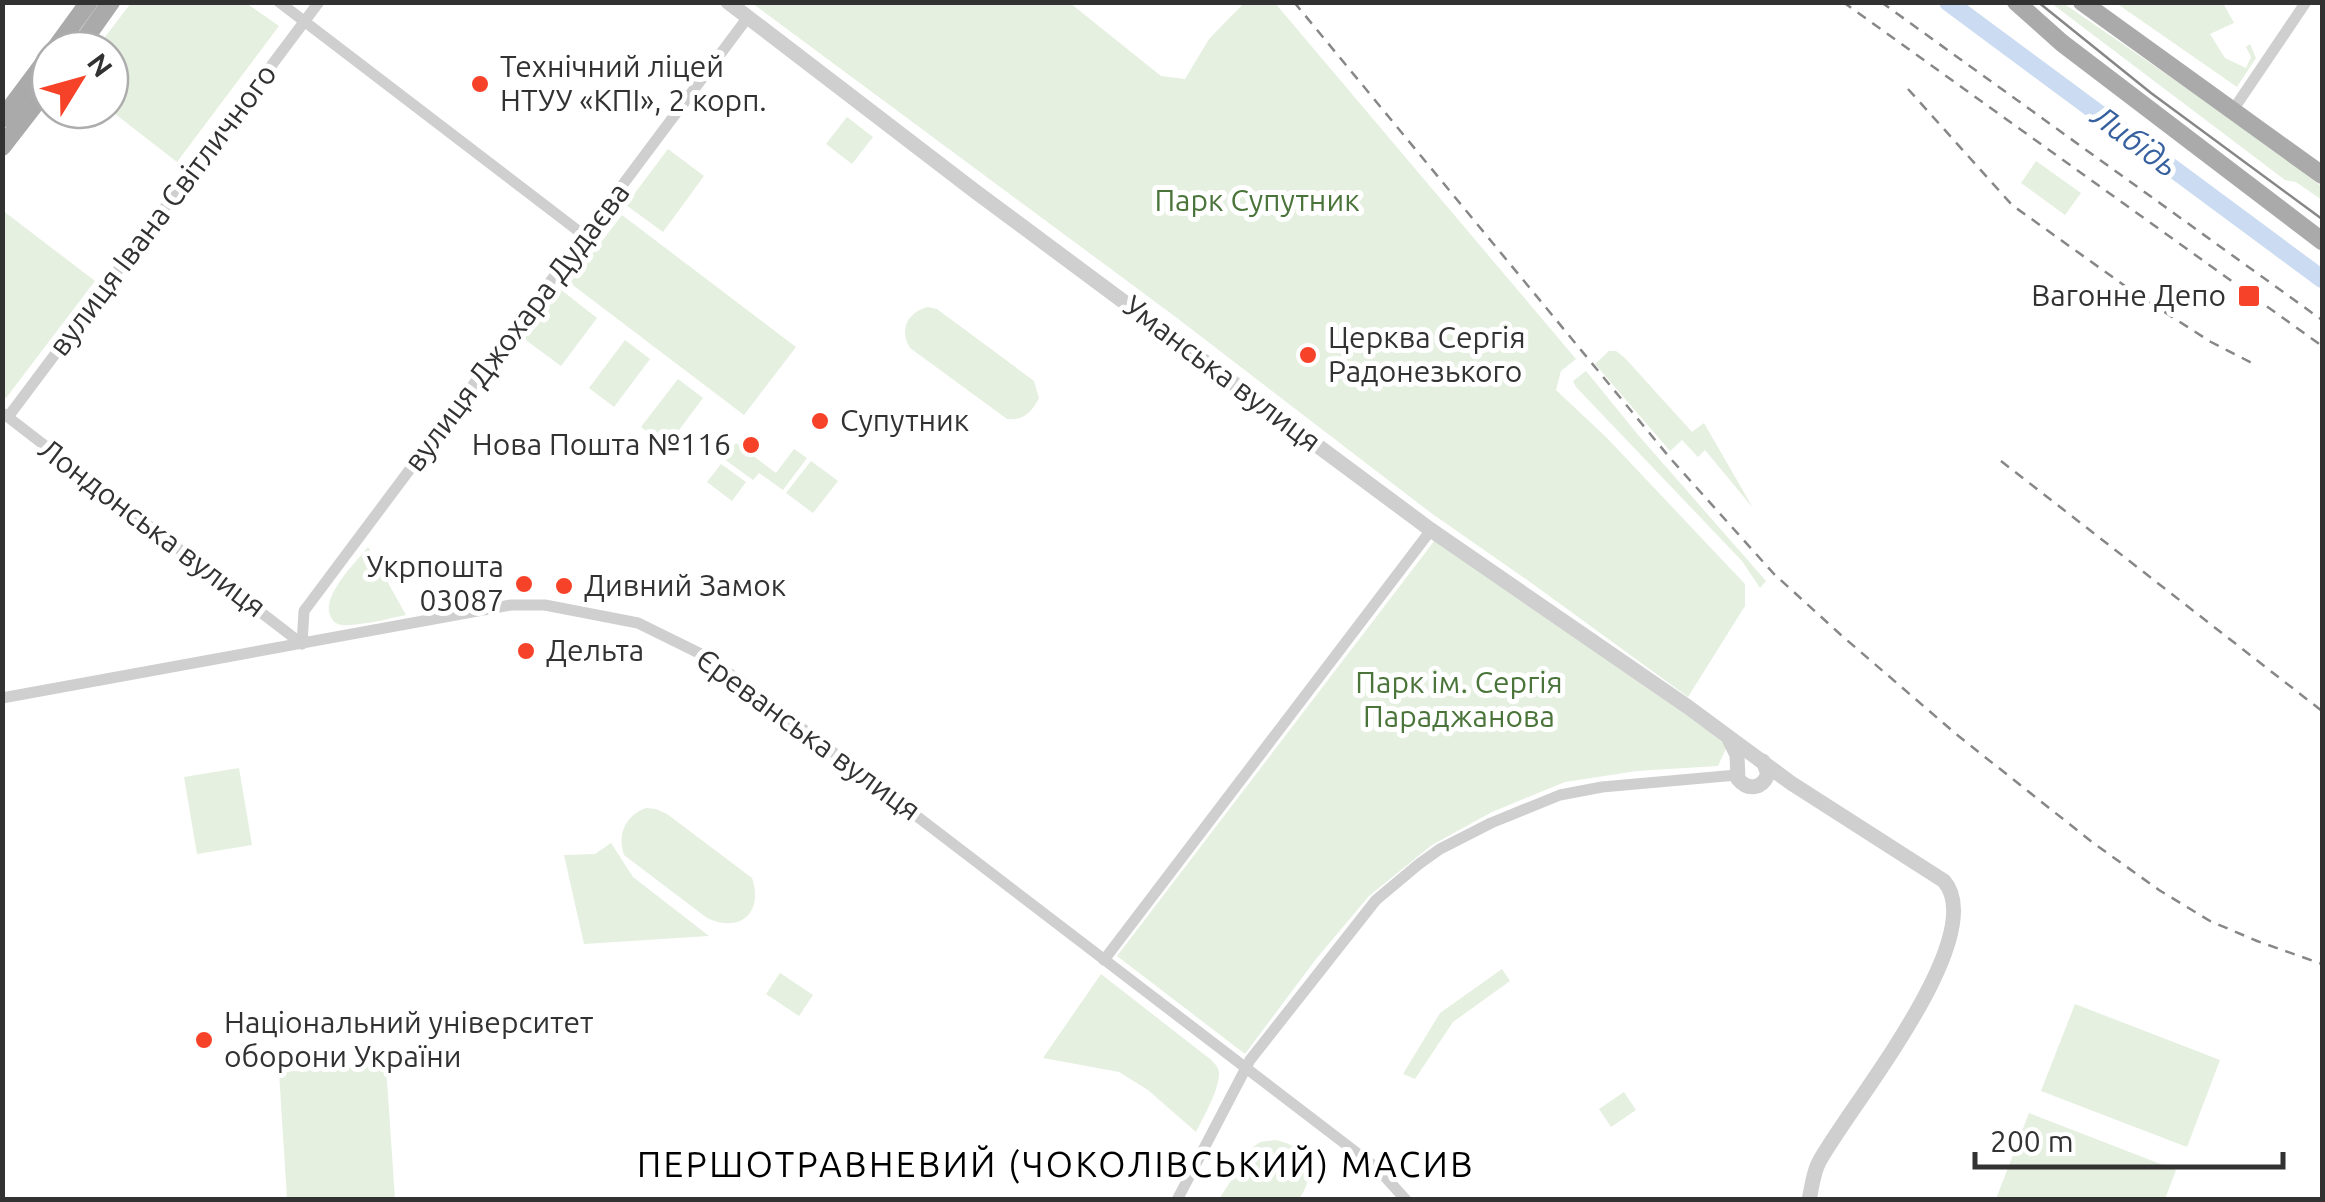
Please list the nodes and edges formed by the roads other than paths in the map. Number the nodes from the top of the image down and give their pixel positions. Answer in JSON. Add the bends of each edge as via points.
{"nodes":[{"id":1,"x":88,"y":2,"type":"edge"},
{"id":2,"x":111,"y":2,"type":"edge"},
{"id":3,"x":278,"y":2,"type":"edge"},
{"id":4,"x":319,"y":2,"type":"edge"},
{"id":5,"x":728,"y":2,"type":"edge"},
{"id":6,"x":2016,"y":2,"type":"edge"},
{"id":7,"x":2082,"y":2,"type":"edge"},
{"id":8,"x":2306,"y":2,"type":"edge"},
{"id":9,"x":748,"y":17,"type":"junction"},
{"id":10,"x":304,"y":22,"type":"junction"},
{"id":11,"x":68,"y":30,"type":"edge"},
{"id":12,"x":91,"y":30,"type":"edge"},
{"id":13,"x":30,"y":82,"type":"edge"},
{"id":14,"x":2233,"y":110,"type":"junction"},
{"id":15,"x":30,"y":111,"type":"edge"},
{"id":16,"x":2,"y":119,"type":"edge"},
{"id":17,"x":2,"y":147,"type":"edge"},
{"id":18,"x":2322,"y":175,"type":"edge"},
{"id":19,"x":585,"y":236,"type":"junction"},
{"id":20,"x":2322,"y":242,"type":"edge"},
{"id":21,"x":5,"y":415,"type":"edge"},
{"id":22,"x":1430,"y":530,"type":"junction"},
{"id":23,"x":302,"y":644,"type":"junction"},
{"id":24,"x":2,"y":698,"type":"edge"},
{"id":25,"x":1724,"y":734,"type":"junction"},
{"id":26,"x":1763,"y":761,"type":"junction"},
{"id":27,"x":1737,"y":771,"type":"junction"},
{"id":28,"x":1763,"y":783,"type":"junction"},
{"id":29,"x":1791,"y":783,"type":"junction"},
{"id":30,"x":1104,"y":960,"type":"junction"},
{"id":31,"x":1245,"y":1069,"type":"junction"},
{"id":32,"x":1177,"y":1200,"type":"edge"},
{"id":33,"x":1406,"y":1200,"type":"edge"},
{"id":34,"x":1810,"y":1200,"type":"edge"}],
"edges":[{"from":1,"to":11,"type":"main road"},
{"from":2,"to":12,"type":"main road"},
{"from":3,"to":10,"type":"street"},
{"from":4,"to":10,"type":"street","name":"вулиця Івана Світличного"},
{"from":5,"to":9,"type":"street","name":"Уманська вулиця"},
{"from":6,"to":20,"type":"main road"},
{"from":7,"to":14,"type":"main road"},
{"from":8,"to":14,"type":"street"},
{"from":9,"to":19,"type":"street","name":"вулиця Джохара Дудаєва"},
{"from":9,"to":22,"type":"street","name":"Уманська вулиця"},
{"from":10,"to":19,"type":"street"},
{"from":10,"to":21,"type":"street","name":"вулиця Івана Світличного"},
{"from":13,"to":16,"type":"main road"},
{"from":14,"to":18,"type":"main road"},
{"from":15,"to":17,"type":"main road"},
{"from":19,"to":23,"type":"street","name":"вулиця Джохара Дудаєва","via":[[304,611]]},
{"from":21,"to":23,"type":"street","name":"Лондонська вулиця"},
{"from":22,"to":25,"type":"street","name":"Уманська вулиця"},
{"from":22,"to":30,"type":"street"},
{"from":23,"to":24,"type":"street","name":"Єреванська вулиця"},
{"from":23,"to":30,"type":"street","name":"Єреванська вулиця","via":[[510,605],[638,623],[705,656]]},
{"from":25,"to":26,"type":"street","name":"Уманська вулиця"},
{"from":25,"to":27,"type":"street","via":[[1734,745]]},
{"from":26,"to":27,"type":"street","via":[[1749,757]]},
{"from":26,"to":28,"type":"street"},
{"from":26,"to":29,"type":"street","name":"Уманська вулиця"},
{"from":27,"to":28,"type":"street","via":[[1750,787]]},
{"from":27,"to":31,"type":"street","via":[[1560,795],[1440,849],[1376,900]]},
{"from":28,"to":29,"type":"street"},
{"from":29,"to":34,"type":"street","name":"Уманська вулиця","via":[[1944,881],[1954,901],[1940,963],[1922,1002],[1817,1165]]},
{"from":30,"to":31,"type":"street","name":"Єреванська вулиця"},
{"from":31,"to":32,"type":"street"},
{"from":31,"to":33,"type":"street","name":"Єреванська вулиця","via":[[1378,1169]]}]}
